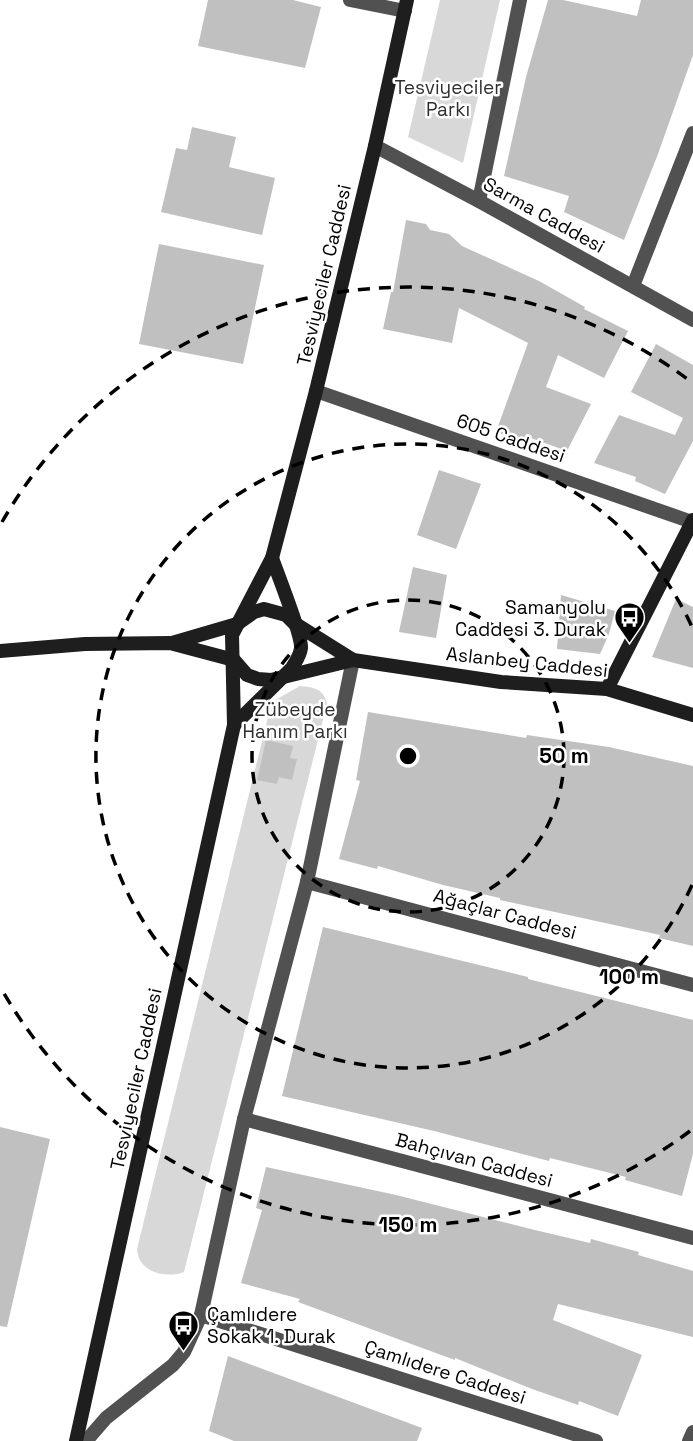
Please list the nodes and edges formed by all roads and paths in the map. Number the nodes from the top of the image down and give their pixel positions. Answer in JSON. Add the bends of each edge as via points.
{"nodes":[{"id":1,"x":350,"y":0,"type":"edge"},
{"id":2,"x":520,"y":0,"type":"edge"},
{"id":3,"x":406,"y":5,"type":"edge"},
{"id":4,"x":693,"y":133,"type":"edge"},
{"id":5,"x":375,"y":146,"type":"junction"},
{"id":6,"x":479,"y":201,"type":"junction"},
{"id":7,"x":633,"y":286,"type":"junction"},
{"id":8,"x":693,"y":320,"type":"edge"},
{"id":9,"x":316,"y":391,"type":"junction"},
{"id":10,"x":693,"y":521,"type":"edge"},
{"id":11,"x":272,"y":558,"type":"junction"},
{"id":12,"x":294,"y":623,"type":"junction"},
{"id":13,"x":237,"y":624,"type":"junction"},
{"id":14,"x":170,"y":643,"type":"junction"},
{"id":15,"x":0,"y":650,"type":"edge"},
{"id":16,"x":234,"y":660,"type":"junction"},
{"id":17,"x":354,"y":660,"type":"junction"},
{"id":18,"x":282,"y":676,"type":"junction"},
{"id":19,"x":607,"y":689,"type":"junction"},
{"id":20,"x":693,"y":715,"type":"edge"},
{"id":21,"x":234,"y":725,"type":"junction"},
{"id":22,"x":307,"y":881,"type":"junction"},
{"id":23,"x":693,"y":985,"type":"edge"},
{"id":24,"x":244,"y":1119,"type":"junction"},
{"id":25,"x":693,"y":1238,"type":"edge"},
{"id":26,"x":201,"y":1315,"type":"junction"},
{"id":27,"x":693,"y":1432,"type":"edge"},
{"id":28,"x":76,"y":1441,"type":"edge"},
{"id":29,"x":86,"y":1441,"type":"edge"},
{"id":30,"x":596,"y":1441,"type":"edge"},
{"id":31,"x":689,"y":1441,"type":"edge"}],
"edges":[{"from":1,"to":3,"type":"street"},
{"from":2,"to":6,"type":"street"},
{"from":3,"to":5,"type":"street","name":"Tesviyeciler Caddesi"},
{"from":4,"to":7,"type":"street"},
{"from":5,"to":6,"type":"street","name":"Sarma Caddesi"},
{"from":5,"to":9,"type":"street","name":"Tesviyeciler Caddesi"},
{"from":6,"to":7,"type":"street","name":"Sarma Caddesi"},
{"from":7,"to":8,"type":"street","name":"Sarma Caddesi"},
{"from":9,"to":10,"type":"street","name":"605 Caddesi"},
{"from":9,"to":11,"type":"street","name":"Tesviyeciler Caddesi"},
{"from":10,"to":19,"type":"street"},
{"from":11,"to":12,"type":"street"},
{"from":11,"to":13,"type":"street","name":"Tesviyeciler Caddesi"},
{"from":12,"to":13,"type":"street","via":[[286,615],[264,609]]},
{"from":12,"to":17,"type":"street"},
{"from":12,"to":18,"type":"street","via":[[300,634],[299,658]]},
{"from":13,"to":14,"type":"street"},
{"from":13,"to":16,"type":"street","via":[[230,646]]},
{"from":14,"to":15,"type":"street"},
{"from":14,"to":16,"type":"street"},
{"from":16,"to":18,"type":"street","via":[[247,675],[258,679]]},
{"from":16,"to":21,"type":"street","name":"Tesviyeciler Caddesi"},
{"from":17,"to":18,"type":"street"},
{"from":17,"to":19,"type":"street","name":"Aslanbey Caddesi","via":[[501,682]]},
{"from":17,"to":22,"type":"street"},
{"from":18,"to":21,"type":"street"},
{"from":19,"to":20,"type":"street","name":"Aslanbey Caddesi"},
{"from":21,"to":28,"type":"street","name":"Tesviyeciler Caddesi"},
{"from":22,"to":23,"type":"street","name":"Ağaçlar Caddesi"},
{"from":22,"to":24,"type":"street"},
{"from":24,"to":25,"type":"street","name":"Bahçıvan Caddesi"},
{"from":24,"to":26,"type":"street"},
{"from":26,"to":29,"type":"street","via":[[173,1365],[106,1418]]},
{"from":26,"to":30,"type":"street","name":"Çamlıdere Caddesi"},
{"from":27,"to":31,"type":"street"}]}
